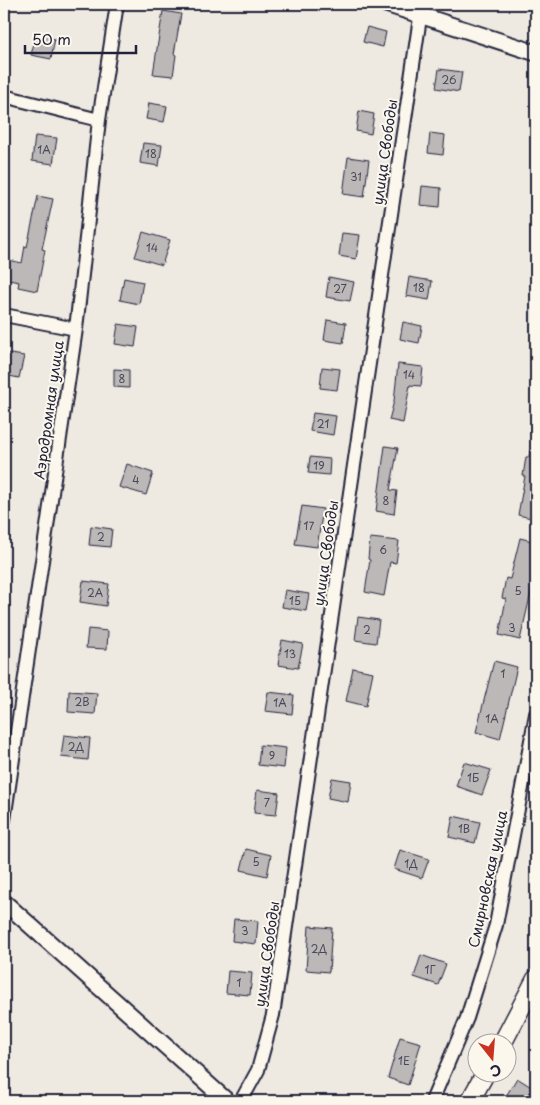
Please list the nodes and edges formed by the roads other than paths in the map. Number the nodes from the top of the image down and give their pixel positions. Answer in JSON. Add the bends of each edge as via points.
{"nodes":[{"id":1,"x":117,"y":4,"type":"edge"},
{"id":2,"x":386,"y":4,"type":"edge"},
{"id":3,"x":421,"y":10,"type":"edge"},
{"id":4,"x":536,"y":53,"type":"edge"},
{"id":5,"x":4,"y":96,"type":"edge"},
{"id":6,"x":99,"y":120,"type":"junction"},
{"id":7,"x":4,"y":315,"type":"edge"},
{"id":8,"x":76,"y":329,"type":"junction"},
{"id":9,"x":536,"y":714,"type":"edge"},
{"id":10,"x":4,"y":820,"type":"edge"},
{"id":11,"x":4,"y":902,"type":"edge"},
{"id":12,"x":536,"y":979,"type":"edge"},
{"id":13,"x":507,"y":1032,"type":"edge"},
{"id":14,"x":480,"y":1082,"type":"edge"},
{"id":15,"x":227,"y":1101,"type":"edge"},
{"id":16,"x":241,"y":1101,"type":"edge"},
{"id":17,"x":432,"y":1101,"type":"edge"},
{"id":18,"x":470,"y":1101,"type":"edge"}],
"edges":[{"from":1,"to":6,"type":"street","name":"Аэродромная улица"},
{"from":2,"to":3,"type":"street"},
{"from":3,"to":4,"type":"street"},
{"from":3,"to":16,"type":"street","name":"улица Свободы","via":[[273,1015],[258,1070]]},
{"from":5,"to":6,"type":"street"},
{"from":6,"to":8,"type":"street","name":"Аэродромная улица"},
{"from":7,"to":8,"type":"street"},
{"from":8,"to":10,"type":"street","name":"Аэродромная улица"},
{"from":9,"to":17,"type":"street","name":"Смирновская улица","via":[[496,925],[467,1018]]},
{"from":11,"to":15,"type":"street"},
{"from":12,"to":13,"type":"main road"},
{"from":14,"to":18,"type":"main road"}]}
